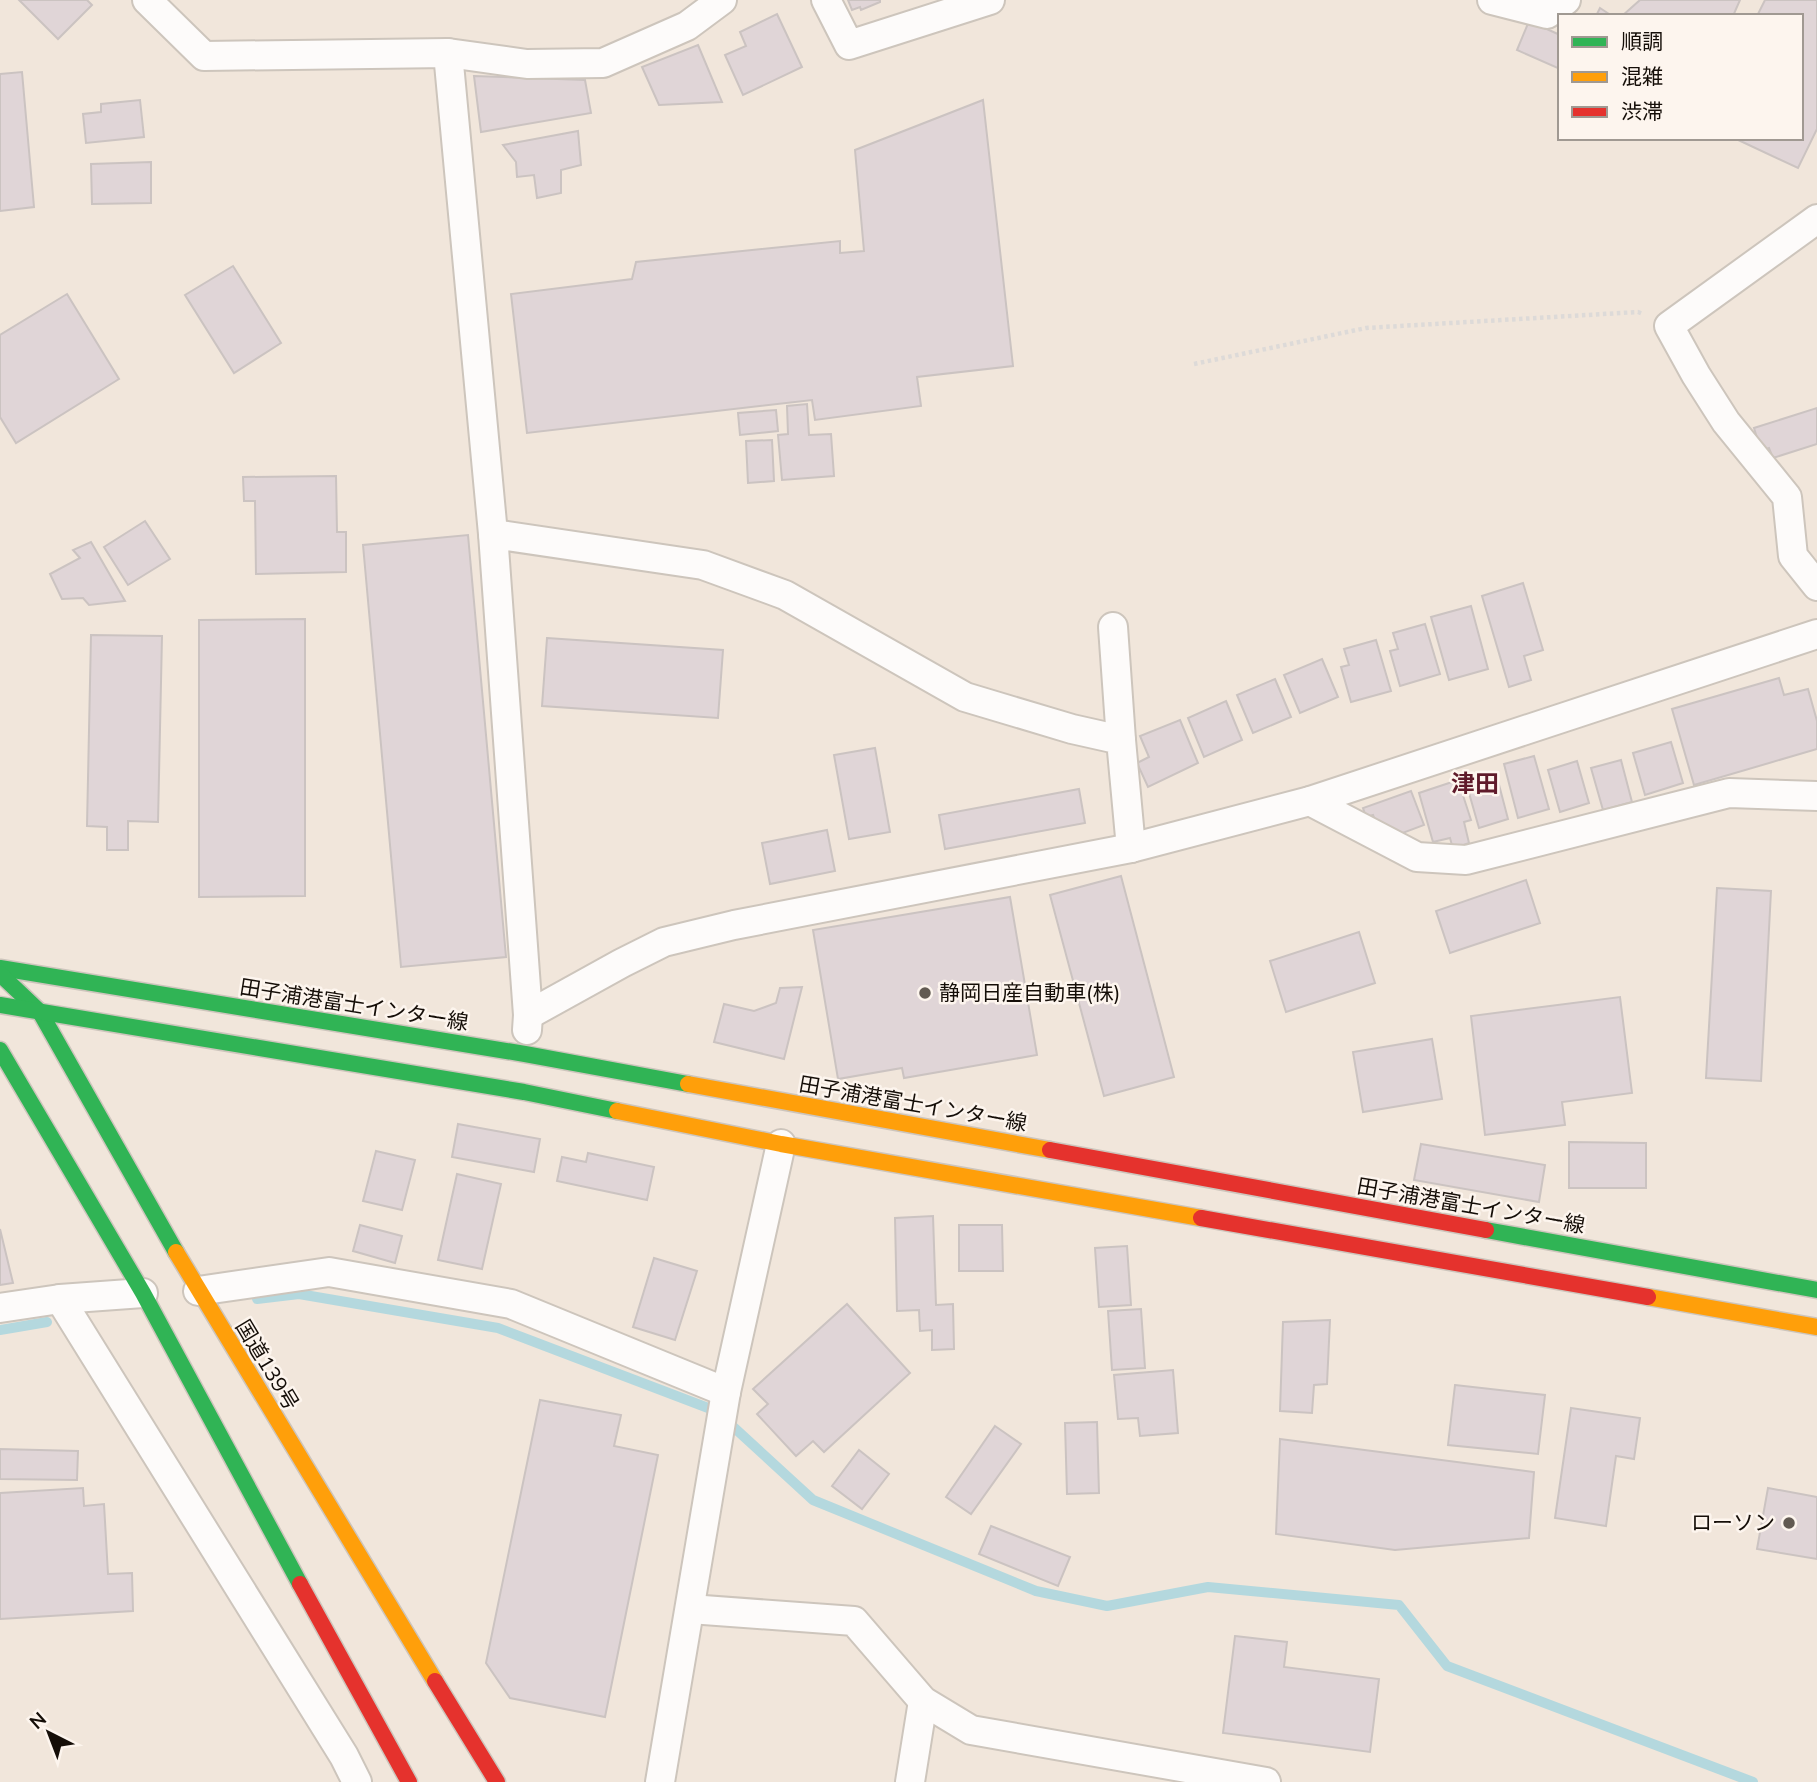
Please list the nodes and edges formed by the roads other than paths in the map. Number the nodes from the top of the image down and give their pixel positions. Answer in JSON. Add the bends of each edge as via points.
{"nodes":[{"id":1,"x":147,"y":0,"type":"edge"},
{"id":2,"x":722,"y":0,"type":"edge"},
{"id":3,"x":826,"y":0,"type":"edge"},
{"id":4,"x":990,"y":0,"type":"edge"},
{"id":5,"x":1492,"y":0,"type":"edge"},
{"id":6,"x":1566,"y":0,"type":"edge"},
{"id":7,"x":448,"y":53,"type":"junction"},
{"id":8,"x":1817,"y":219,"type":"edge"},
{"id":9,"x":493,"y":534,"type":"junction"},
{"id":10,"x":1817,"y":586,"type":"edge"},
{"id":11,"x":1113,"y":627,"type":"dead end"},
{"id":12,"x":1817,"y":634,"type":"edge"},
{"id":13,"x":1121,"y":740,"type":"junction"},
{"id":14,"x":1817,"y":796,"type":"edge"},
{"id":15,"x":1310,"y":801,"type":"junction"},
{"id":16,"x":1131,"y":848,"type":"junction"},
{"id":17,"x":0,"y":968,"type":"edge"},
{"id":18,"x":0,"y":974,"type":"edge"},
{"id":19,"x":0,"y":1005,"type":"edge"},
{"id":20,"x":40,"y":1012,"type":"junction"},
{"id":21,"x":528,"y":1015,"type":"junction"},
{"id":22,"x":0,"y":1051,"type":"edge"},
{"id":23,"x":525,"y":1054,"type":"junction"},
{"id":24,"x":524,"y":1092,"type":"junction"},
{"id":25,"x":781,"y":1144,"type":"junction"},
{"id":26,"x":198,"y":1290,"type":"junction"},
{"id":27,"x":1817,"y":1290,"type":"edge"},
{"id":28,"x":143,"y":1293,"type":"junction"},
{"id":29,"x":60,"y":1299,"type":"junction"},
{"id":30,"x":0,"y":1308,"type":"edge"},
{"id":31,"x":1817,"y":1327,"type":"edge"},
{"id":32,"x":726,"y":1392,"type":"junction"},
{"id":33,"x":690,"y":1609,"type":"junction"},
{"id":34,"x":923,"y":1701,"type":"junction"},
{"id":35,"x":357,"y":1782,"type":"edge"},
{"id":36,"x":409,"y":1782,"type":"edge"},
{"id":37,"x":497,"y":1782,"type":"edge"},
{"id":38,"x":660,"y":1782,"type":"edge"},
{"id":39,"x":911,"y":1782,"type":"edge"},
{"id":40,"x":1266,"y":1782,"type":"edge"}],
"edges":[{"from":1,"to":7,"type":"street","via":[[204,56]]},
{"from":2,"to":7,"type":"street","via":[[687,26],[603,63],[527,64]]},
{"from":3,"to":4,"type":"street","via":[[849,45]]},
{"from":5,"to":6,"type":"street","via":[[1547,14]]},
{"from":7,"to":9,"type":"street"},
{"from":8,"to":10,"type":"street","via":[[1669,326],[1726,422],[1787,497],[1793,556]]},
{"from":9,"to":13,"type":"street","via":[[703,565],[785,595],[965,697]]},
{"from":9,"to":21,"type":"street"},
{"from":11,"to":13,"type":"street"},
{"from":12,"to":15,"type":"street"},
{"from":13,"to":16,"type":"street"},
{"from":14,"to":15,"type":"street","via":[[1729,793],[1466,860],[1417,857]]},
{"from":15,"to":16,"type":"street"},
{"from":16,"to":21,"type":"street","via":[[664,942]]},
{"from":17,"to":23,"type":"main road","name":"田子浦港富士インター線"},
{"from":18,"to":20,"type":"main road","name":"国道139号"},
{"from":19,"to":20,"type":"main road"},
{"from":20,"to":24,"type":"main road"},
{"from":20,"to":26,"type":"main road","name":"国道139号"},
{"from":21,"to":23,"type":"street"},
{"from":22,"to":28,"type":"main road"},
{"from":23,"to":24,"type":"street"},
{"from":23,"to":27,"type":"main road","name":"田子浦港富士インター線"},
{"from":24,"to":25,"type":"main road"},
{"from":25,"to":31,"type":"main road"},
{"from":25,"to":32,"type":"street"},
{"from":26,"to":32,"type":"street","via":[[329,1272],[511,1304]]},
{"from":26,"to":37,"type":"main road","name":"国道139号"},
{"from":28,"to":29,"type":"street"},
{"from":28,"to":36,"type":"main road"},
{"from":29,"to":30,"type":"street"},
{"from":29,"to":35,"type":"street"},
{"from":32,"to":33,"type":"street"},
{"from":33,"to":34,"type":"street","via":[[854,1621]]},
{"from":33,"to":38,"type":"street"},
{"from":34,"to":39,"type":"street"},
{"from":34,"to":40,"type":"street","via":[[971,1730]]}]}
